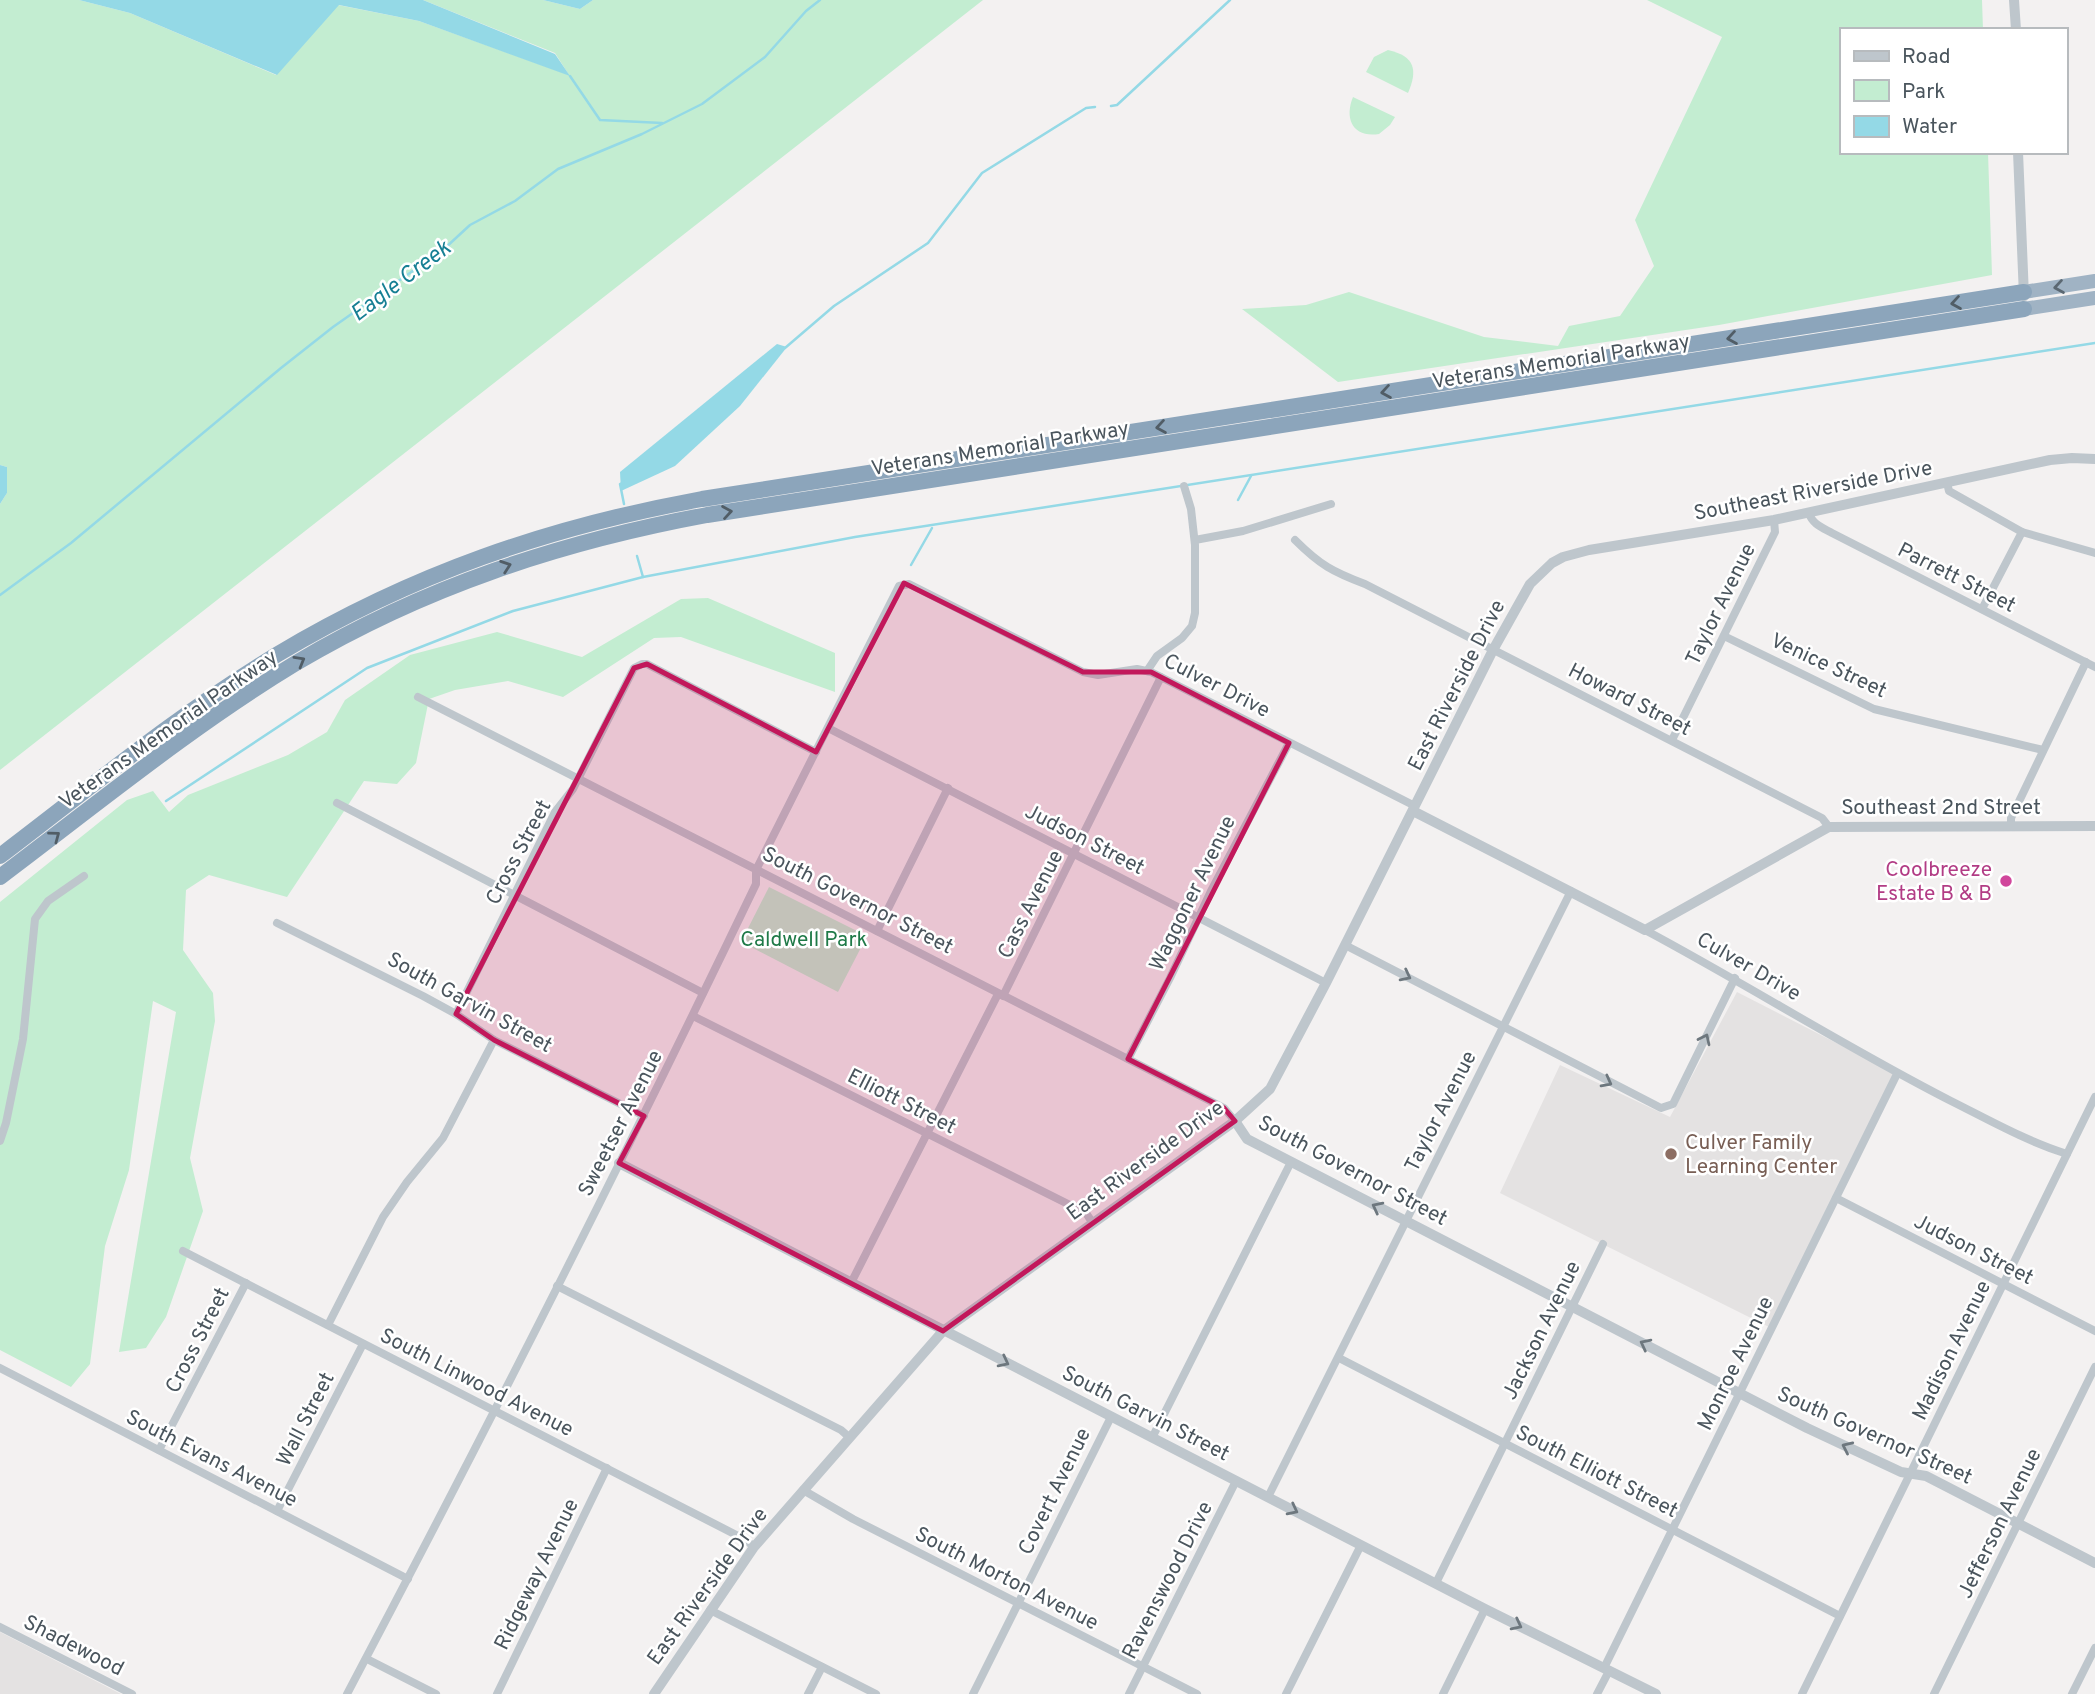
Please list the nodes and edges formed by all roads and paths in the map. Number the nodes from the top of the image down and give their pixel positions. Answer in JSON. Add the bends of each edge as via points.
{"nodes":[{"id":1,"x":2014,"y":0,"type":"edge"},
{"id":2,"x":2016,"y":28,"type":"edge"},
{"id":3,"x":2018,"y":154,"type":"edge"},
{"id":4,"x":2095,"y":281,"type":"edge"},
{"id":5,"x":2024,"y":292,"type":"junction"},
{"id":6,"x":2095,"y":298,"type":"edge"},
{"id":7,"x":2024,"y":309,"type":"junction"},
{"id":8,"x":2095,"y":459,"type":"edge"},
{"id":9,"x":1947,"y":483,"type":"junction"},
{"id":10,"x":1184,"y":486,"type":"dead end"},
{"id":11,"x":1331,"y":503,"type":"dead end"},
{"id":12,"x":1809,"y":513,"type":"junction"},
{"id":13,"x":1774,"y":520,"type":"junction"},
{"id":14,"x":2022,"y":532,"type":"junction"},
{"id":15,"x":1195,"y":540,"type":"junction"},
{"id":16,"x":1295,"y":540,"type":"dead end"},
{"id":17,"x":2095,"y":554,"type":"edge"},
{"id":18,"x":1541,"y":572,"type":"joint"},
{"id":19,"x":922,"y":592,"type":"joint"},
{"id":20,"x":1982,"y":609,"type":"junction"},
{"id":21,"x":1724,"y":636,"type":"junction"},
{"id":22,"x":1493,"y":650,"type":"junction"},
{"id":23,"x":2086,"y":662,"type":"junction"},
{"id":24,"x":2095,"y":667,"type":"edge"},
{"id":25,"x":1147,"y":671,"type":"junction"},
{"id":26,"x":1161,"y":677,"type":"junction"},
{"id":27,"x":418,"y":697,"type":"dead end"},
{"id":28,"x":828,"y":728,"type":"junction"},
{"id":29,"x":1672,"y":740,"type":"junction"},
{"id":30,"x":1289,"y":743,"type":"junction"},
{"id":31,"x":2043,"y":750,"type":"junction"},
{"id":32,"x":816,"y":752,"type":"junction"},
{"id":33,"x":579,"y":778,"type":"junction"},
{"id":34,"x":948,"y":788,"type":"junction"},
{"id":35,"x":337,"y":803,"type":"dead end"},
{"id":36,"x":1414,"y":809,"type":"junction"},
{"id":37,"x":2095,"y":825,"type":"edge"},
{"id":38,"x":2011,"y":826,"type":"junction"},
{"id":39,"x":1829,"y":827,"type":"junction"},
{"id":40,"x":1075,"y":853,"type":"junction"},
{"id":41,"x":0,"y":856,"type":"edge"},
{"id":42,"x":756,"y":870,"type":"junction"},
{"id":43,"x":84,"y":876,"type":"dead end"},
{"id":44,"x":0,"y":877,"type":"edge"},
{"id":45,"x":1571,"y":891,"type":"junction"},
{"id":46,"x":514,"y":895,"type":"junction"},
{"id":47,"x":1200,"y":918,"type":"junction"},
{"id":48,"x":277,"y":923,"type":"dead end"},
{"id":49,"x":1645,"y":930,"type":"junction"},
{"id":50,"x":877,"y":931,"type":"junction"},
{"id":51,"x":1345,"y":944,"type":"junction"},
{"id":52,"x":1735,"y":978,"type":"junction"},
{"id":53,"x":1326,"y":983,"type":"junction"},
{"id":54,"x":703,"y":993,"type":"junction"},
{"id":55,"x":1001,"y":995,"type":"junction"},
{"id":56,"x":456,"y":1014,"type":"junction"},
{"id":57,"x":693,"y":1016,"type":"junction"},
{"id":58,"x":1502,"y":1026,"type":"junction"},
{"id":59,"x":495,"y":1040,"type":"junction"},
{"id":60,"x":1128,"y":1059,"type":"junction"},
{"id":61,"x":1897,"y":1073,"type":"junction"},
{"id":62,"x":2095,"y":1097,"type":"edge"},
{"id":63,"x":644,"y":1116,"type":"junction"},
{"id":64,"x":1235,"y":1121,"type":"junction"},
{"id":65,"x":928,"y":1133,"type":"junction"},
{"id":66,"x":0,"y":1141,"type":"edge"},
{"id":67,"x":2067,"y":1154,"type":"junction"},
{"id":68,"x":1291,"y":1162,"type":"junction"},
{"id":69,"x":619,"y":1163,"type":"junction"},
{"id":70,"x":1836,"y":1198,"type":"junction"},
{"id":71,"x":1405,"y":1221,"type":"junction"},
{"id":72,"x":1092,"y":1222,"type":"junction"},
{"id":73,"x":1603,"y":1244,"type":"dead end"},
{"id":74,"x":183,"y":1251,"type":"dead end"},
{"id":75,"x":2003,"y":1282,"type":"junction"},
{"id":76,"x":246,"y":1283,"type":"junction"},
{"id":77,"x":851,"y":1283,"type":"junction"},
{"id":78,"x":557,"y":1286,"type":"junction"},
{"id":79,"x":1572,"y":1307,"type":"junction"},
{"id":80,"x":328,"y":1325,"type":"junction"},
{"id":81,"x":943,"y":1331,"type":"junction"},
{"id":82,"x":2095,"y":1331,"type":"edge"},
{"id":83,"x":363,"y":1344,"type":"junction"},
{"id":84,"x":1339,"y":1358,"type":"junction"},
{"id":85,"x":2095,"y":1367,"type":"edge"},
{"id":86,"x":0,"y":1368,"type":"edge"},
{"id":87,"x":1739,"y":1393,"type":"junction"},
{"id":88,"x":494,"y":1410,"type":"junction"},
{"id":89,"x":1111,"y":1417,"type":"junction"},
{"id":90,"x":849,"y":1437,"type":"junction"},
{"id":91,"x":1152,"y":1438,"type":"junction"},
{"id":92,"x":1505,"y":1444,"type":"junction"},
{"id":93,"x":159,"y":1450,"type":"junction"},
{"id":94,"x":607,"y":1468,"type":"junction"},
{"id":95,"x":1910,"y":1474,"type":"junction"},
{"id":96,"x":1236,"y":1481,"type":"junction"},
{"id":97,"x":803,"y":1490,"type":"junction"},
{"id":98,"x":1268,"y":1497,"type":"junction"},
{"id":99,"x":277,"y":1511,"type":"junction"},
{"id":100,"x":2018,"y":1523,"type":"junction"},
{"id":101,"x":1672,"y":1530,"type":"junction"},
{"id":102,"x":1361,"y":1545,"type":"junction"},
{"id":103,"x":754,"y":1547,"type":"junction"},
{"id":104,"x":2095,"y":1563,"type":"edge"},
{"id":105,"x":408,"y":1579,"type":"junction"},
{"id":106,"x":1436,"y":1583,"type":"junction"},
{"id":107,"x":1018,"y":1602,"type":"junction"},
{"id":108,"x":1485,"y":1609,"type":"junction"},
{"id":109,"x":710,"y":1610,"type":"junction"},
{"id":110,"x":1840,"y":1616,"type":"junction"},
{"id":111,"x":0,"y":1627,"type":"edge"},
{"id":112,"x":2095,"y":1648,"type":"edge"},
{"id":113,"x":367,"y":1659,"type":"junction"},
{"id":114,"x":1143,"y":1666,"type":"junction"},
{"id":115,"x":822,"y":1667,"type":"junction"},
{"id":116,"x":1606,"y":1669,"type":"junction"},
{"id":117,"x":132,"y":1694,"type":"edge"},
{"id":118,"x":347,"y":1694,"type":"edge"},
{"id":119,"x":436,"y":1694,"type":"edge"},
{"id":120,"x":497,"y":1694,"type":"edge"},
{"id":121,"x":653,"y":1694,"type":"edge"},
{"id":122,"x":808,"y":1694,"type":"edge"},
{"id":123,"x":876,"y":1694,"type":"edge"},
{"id":124,"x":973,"y":1694,"type":"edge"},
{"id":125,"x":1129,"y":1694,"type":"edge"},
{"id":126,"x":1197,"y":1694,"type":"edge"},
{"id":127,"x":1286,"y":1694,"type":"edge"},
{"id":128,"x":1443,"y":1694,"type":"edge"},
{"id":129,"x":1597,"y":1694,"type":"edge"},
{"id":130,"x":1656,"y":1694,"type":"edge"},
{"id":131,"x":1802,"y":1694,"type":"edge"},
{"id":132,"x":1934,"y":1694,"type":"edge"},
{"id":133,"x":2072,"y":1694,"type":"edge"}],
"edges":[{"from":1,"to":2,"type":"street"},
{"from":3,"to":5,"type":"street"},
{"from":4,"to":5,"type":"highway","name":"Veterans Memorial Parkway","one_way":true},
{"from":5,"to":7,"type":"street"},
{"from":5,"to":41,"type":"highway","name":"Veterans Memorial Parkway","one_way":true,"via":[[702,499],[584,523],[437,573],[318,631],[191,711]]},
{"from":6,"to":7,"type":"highway","name":"Veterans Memorial Parkway"},
{"from":44,"to":7,"type":"highway","name":"Veterans Memorial Parkway","one_way":true,"via":[[187,736],[298,662],[445,589],[579,542],[721,513]]},
{"from":8,"to":9,"type":"street","name":"Southeast Riverside Drive","via":[[2050,460]]},
{"from":9,"to":12,"type":"street","name":"Southeast Riverside Drive"},
{"from":9,"to":14,"type":"street","via":[[1949,491]]},
{"from":10,"to":15,"type":"street"},
{"from":11,"to":15,"type":"street","via":[[1243,531]]},
{"from":12,"to":13,"type":"street","name":"Southeast Riverside Drive"},
{"from":12,"to":20,"type":"street","name":"Parrett Street","via":[[1816,524],[1832,533]]},
{"from":13,"to":18,"type":"street","name":"Southeast Riverside Drive","via":[[1589,550],[1563,557]]},
{"from":13,"to":21,"type":"street","name":"Taylor Avenue","via":[[1775,532]]},
{"from":14,"to":17,"type":"street"},
{"from":14,"to":20,"type":"street"},
{"from":15,"to":25,"type":"street","via":[[1192,626],[1157,656]]},
{"from":16,"to":22,"type":"street","name":"Howard Street","via":[[1334,572]]},
{"from":18,"to":22,"type":"street","name":"East Riverside Drive"},
{"from":19,"to":25,"type":"street","name":"Culver Drive","via":[[1083,672]]},
{"from":19,"to":28,"type":"street","name":"Sweetser Avenue","via":[[904,583],[895,591]]},
{"from":20,"to":23,"type":"street","name":"Parrett Street"},
{"from":21,"to":29,"type":"street","name":"Taylor Avenue"},
{"from":21,"to":31,"type":"street","name":"Venice Street","via":[[1874,709]]},
{"from":22,"to":29,"type":"street","name":"Howard Street"},
{"from":22,"to":36,"type":"street","name":"East Riverside Drive"},
{"from":23,"to":24,"type":"street","name":"Parrett Street"},
{"from":23,"to":31,"type":"street"},
{"from":25,"to":26,"type":"street","name":"Culver Drive"},
{"from":26,"to":30,"type":"street","name":"Culver Drive"},
{"from":26,"to":40,"type":"street","name":"Cass Avenue"},
{"from":27,"to":33,"type":"street","name":"South Governor Street"},
{"from":28,"to":32,"type":"street","name":"Sweetser Avenue"},
{"from":28,"to":34,"type":"street","name":"Judson Street"},
{"from":29,"to":39,"type":"street","name":"Howard Street","via":[[1822,818]]},
{"from":30,"to":36,"type":"street","name":"Culver Drive"},
{"from":30,"to":47,"type":"street","name":"Waggoner Avenue"},
{"from":31,"to":38,"type":"street"},
{"from":32,"to":33,"type":"street","name":"Cross Street","via":[[642,664],[633,670]]},
{"from":32,"to":42,"type":"street","name":"Sweetser Avenue"},
{"from":33,"to":42,"type":"street","name":"South Governor Street"},
{"from":33,"to":46,"type":"street","name":"Cross Street","via":[[555,812]]},
{"from":34,"to":40,"type":"street","name":"Judson Street"},
{"from":34,"to":50,"type":"street"},
{"from":35,"to":46,"type":"street"},
{"from":36,"to":45,"type":"street","name":"Culver Drive"},
{"from":36,"to":51,"type":"street","name":"East Riverside Drive"},
{"from":37,"to":38,"type":"street","name":"Southeast 2nd Street"},
{"from":38,"to":39,"type":"street","name":"Southeast 2nd Street"},
{"from":39,"to":49,"type":"street","name":"Southeast 2nd Street"},
{"from":40,"to":47,"type":"street","name":"Judson Street"},
{"from":40,"to":55,"type":"street","name":"Cass Avenue"},
{"from":42,"to":50,"type":"street","name":"South Governor Street"},
{"from":42,"to":54,"type":"street","name":"Sweetser Avenue","via":[[756,884]]},
{"from":43,"to":66,"type":"street","via":[[48,901],[35,919],[23,1039]]},
{"from":45,"to":49,"type":"street","name":"Culver Drive"},
{"from":45,"to":58,"type":"street","name":"Taylor Avenue"},
{"from":46,"to":54,"type":"street"},
{"from":46,"to":56,"type":"street","name":"Cross Street"},
{"from":47,"to":53,"type":"street","name":"Judson Street"},
{"from":47,"to":60,"type":"street","name":"Waggoner Avenue"},
{"from":48,"to":56,"type":"street","name":"South Garvin Street"},
{"from":49,"to":52,"type":"street","name":"Culver Drive"},
{"from":50,"to":55,"type":"street","name":"South Governor Street"},
{"from":51,"to":53,"type":"street","name":"East Riverside Drive"},
{"from":51,"to":58,"type":"street","one_way":true},
{"from":58,"to":52,"type":"street","one_way":true,"via":[[1661,1108],[1670,1107]]},
{"from":52,"to":61,"type":"street","name":"Culver Drive"},
{"from":53,"to":64,"type":"street","name":"East Riverside Drive","via":[[1270,1088]]},
{"from":54,"to":57,"type":"street","name":"Sweetser Avenue"},
{"from":55,"to":60,"type":"street","name":"South Governor Street"},
{"from":55,"to":65,"type":"street","name":"Cass Avenue"},
{"from":56,"to":59,"type":"street","name":"South Garvin Street"},
{"from":57,"to":63,"type":"street","name":"Sweetser Avenue"},
{"from":57,"to":65,"type":"street","name":"Elliott Street"},
{"from":58,"to":71,"type":"street","name":"Taylor Avenue"},
{"from":59,"to":63,"type":"street","name":"South Garvin Street"},
{"from":59,"to":80,"type":"street","via":[[443,1138],[383,1217]]},
{"from":60,"to":64,"type":"street","name":"South Governor Street","via":[[1224,1108]]},
{"from":61,"to":67,"type":"street","name":"Culver Drive","via":[[2039,1145]]},
{"from":61,"to":70,"type":"street","name":"Monroe Avenue"},
{"from":62,"to":67,"type":"street","name":"Madison Avenue"},
{"from":63,"to":69,"type":"street","name":"Sweetser Avenue"},
{"from":64,"to":68,"type":"street","name":"South Governor Street","via":[[1247,1139]]},
{"from":64,"to":72,"type":"street","name":"East Riverside Drive"},
{"from":65,"to":72,"type":"street","name":"Elliott Street","via":[[1086,1213]]},
{"from":65,"to":77,"type":"street","name":"Cass Avenue"},
{"from":67,"to":75,"type":"street","name":"Madison Avenue"},
{"from":71,"to":68,"type":"street","name":"South Governor Street","one_way":true},
{"from":68,"to":91,"type":"street"},
{"from":69,"to":77,"type":"street","name":"South Garvin Street"},
{"from":69,"to":78,"type":"street","name":"Sweetser Avenue"},
{"from":70,"to":75,"type":"street","name":"Judson Street"},
{"from":70,"to":87,"type":"street","name":"Monroe Avenue"},
{"from":71,"to":79,"type":"street","name":"South Governor Street"},
{"from":71,"to":84,"type":"street","name":"Taylor Avenue"},
{"from":72,"to":81,"type":"street","name":"East Riverside Drive"},
{"from":73,"to":79,"type":"street","name":"Jackson Avenue"},
{"from":74,"to":76,"type":"street","name":"South Linwood Avenue"},
{"from":75,"to":82,"type":"street","name":"Judson Street"},
{"from":75,"to":95,"type":"street","name":"Madison Avenue"},
{"from":76,"to":80,"type":"street","name":"South Linwood Avenue"},
{"from":76,"to":93,"type":"street","name":"Cross Street"},
{"from":77,"to":81,"type":"street","name":"South Garvin Street"},
{"from":78,"to":88,"type":"street","name":"Sweetser Avenue"},
{"from":78,"to":90,"type":"street"},
{"from":87,"to":79,"type":"street","name":"South Governor Street","one_way":true},
{"from":79,"to":92,"type":"street","name":"Jackson Avenue"},
{"from":80,"to":83,"type":"street","name":"South Linwood Avenue"},
{"from":81,"to":89,"type":"street","name":"South Garvin Street","one_way":true},
{"from":81,"to":90,"type":"street","name":"East Riverside Drive"},
{"from":83,"to":88,"type":"street","name":"South Linwood Avenue"},
{"from":83,"to":99,"type":"street","name":"Wall Street"},
{"from":84,"to":92,"type":"street","name":"South Elliott Street"},
{"from":84,"to":98,"type":"street","name":"Taylor Avenue"},
{"from":85,"to":100,"type":"street","name":"Jefferson Avenue"},
{"from":86,"to":93,"type":"street","name":"South Evans Avenue"},
{"from":95,"to":87,"type":"street","name":"South Governor Street","one_way":true},
{"from":87,"to":101,"type":"street","name":"Monroe Avenue"},
{"from":88,"to":94,"type":"street","name":"South Linwood Avenue"},
{"from":88,"to":105,"type":"street","name":"Sweetser Avenue"},
{"from":89,"to":91,"type":"street","name":"South Garvin Street"},
{"from":89,"to":107,"type":"street","name":"Covert Avenue"},
{"from":90,"to":97,"type":"street","name":"East Riverside Drive"},
{"from":91,"to":96,"type":"street","name":"South Garvin Street"},
{"from":92,"to":101,"type":"street","name":"South Elliott Street"},
{"from":92,"to":106,"type":"street","name":"Jackson Avenue"},
{"from":93,"to":99,"type":"street","name":"South Evans Avenue"},
{"from":94,"to":103,"type":"street","name":"South Linwood Avenue"},
{"from":94,"to":120,"type":"street","name":"Ridgeway Avenue"},
{"from":95,"to":100,"type":"street","name":"South Governor Street","via":[[1926,1476]]},
{"from":95,"to":110,"type":"street","name":"Madison Avenue"},
{"from":96,"to":98,"type":"street","name":"South Garvin Street"},
{"from":96,"to":114,"type":"street","name":"Ravenswood Drive"},
{"from":97,"to":103,"type":"street","name":"East Riverside Drive"},
{"from":97,"to":107,"type":"street","name":"South Morton Avenue"},
{"from":98,"to":102,"type":"street","name":"South Garvin Street","one_way":true},
{"from":99,"to":105,"type":"street","name":"South Evans Avenue"},
{"from":100,"to":104,"type":"street","name":"South Governor Street"},
{"from":100,"to":132,"type":"street","name":"Jefferson Avenue"},
{"from":101,"to":110,"type":"street","name":"South Elliott Street"},
{"from":101,"to":116,"type":"street","name":"Monroe Avenue"},
{"from":102,"to":106,"type":"street","name":"South Garvin Street"},
{"from":102,"to":127,"type":"street"},
{"from":103,"to":109,"type":"street","name":"East Riverside Drive"},
{"from":105,"to":113,"type":"street","name":"Sweetser Avenue"},
{"from":106,"to":108,"type":"street","name":"South Garvin Street"},
{"from":107,"to":114,"type":"street","name":"South Morton Avenue"},
{"from":107,"to":124,"type":"street","name":"Covert Avenue"},
{"from":108,"to":116,"type":"street","name":"South Garvin Street","one_way":true},
{"from":108,"to":128,"type":"street"},
{"from":109,"to":115,"type":"street"},
{"from":109,"to":121,"type":"street","name":"East Riverside Drive"},
{"from":110,"to":131,"type":"street","name":"Madison Avenue"},
{"from":111,"to":117,"type":"street","name":"Shadewood"},
{"from":112,"to":133,"type":"street"},
{"from":113,"to":118,"type":"street","name":"Sweetser Avenue"},
{"from":113,"to":119,"type":"street"},
{"from":114,"to":125,"type":"street","name":"Ravenswood Drive"},
{"from":114,"to":126,"type":"street","name":"South Morton Avenue"},
{"from":115,"to":122,"type":"street"},
{"from":115,"to":123,"type":"street"},
{"from":116,"to":129,"type":"street","name":"Monroe Avenue"},
{"from":116,"to":130,"type":"street","name":"South Garvin Street"}]}
